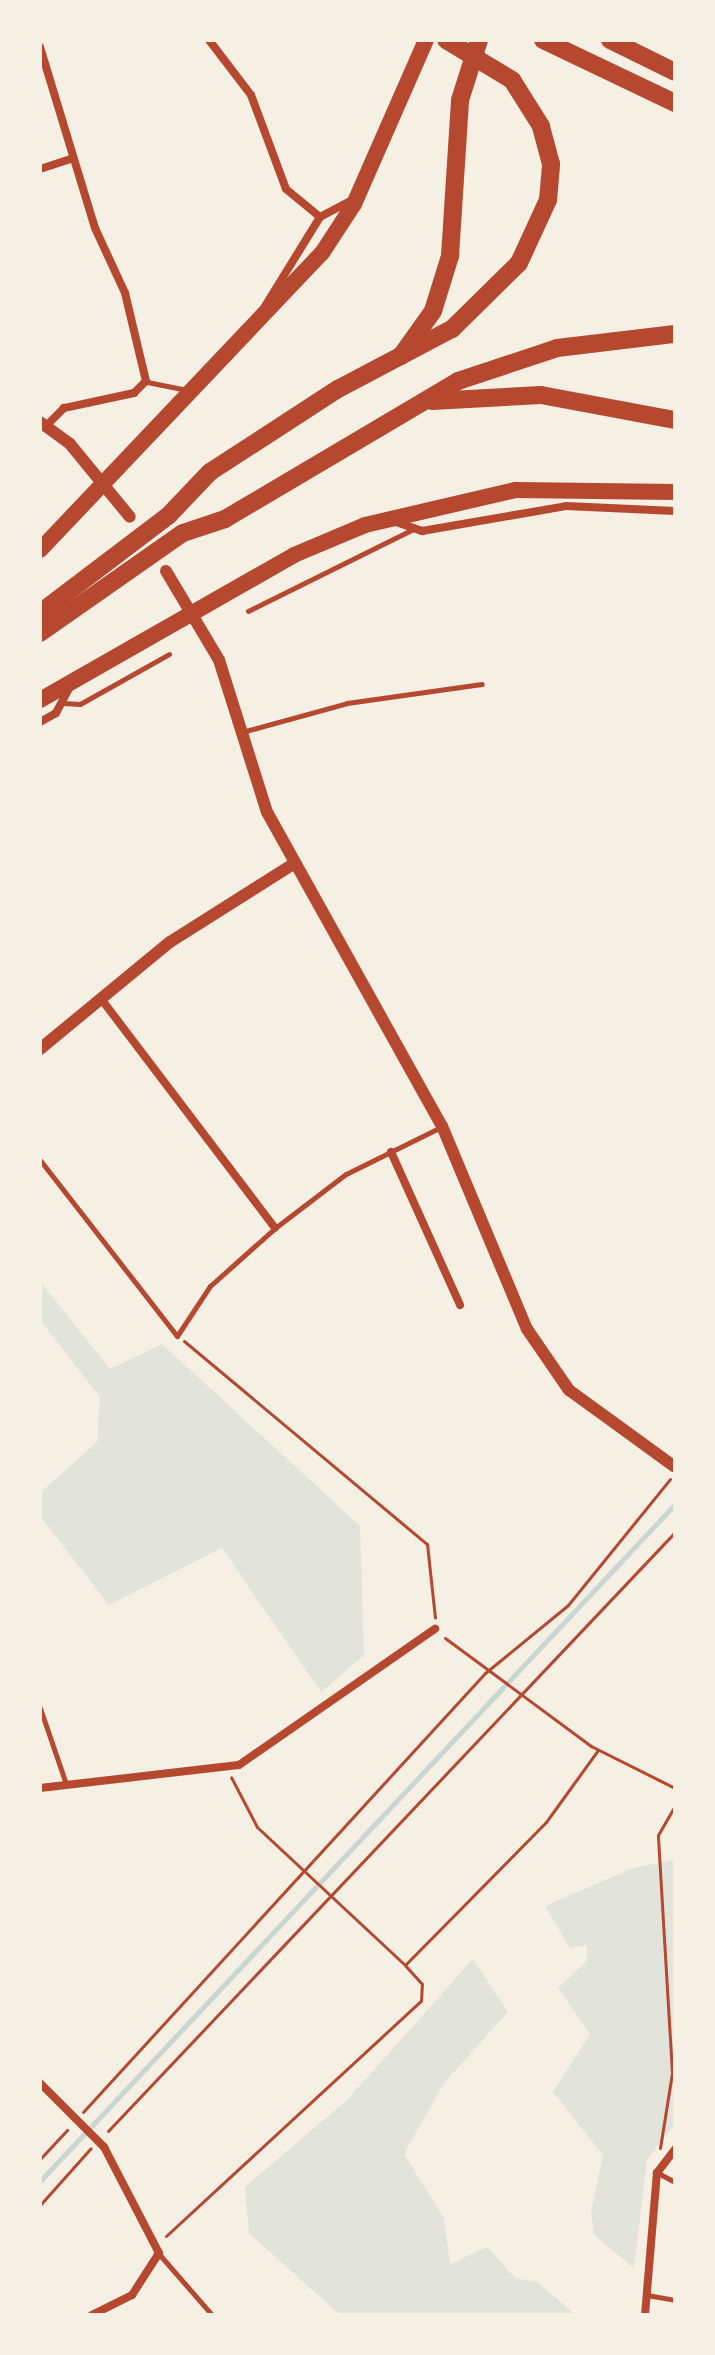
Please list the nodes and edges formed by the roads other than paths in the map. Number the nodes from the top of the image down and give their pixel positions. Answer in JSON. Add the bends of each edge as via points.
{"nodes":[{"id":1,"x":209,"y":40,"type":"edge"},
{"id":2,"x":426,"y":40,"type":"edge"},
{"id":3,"x":446,"y":40,"type":"edge"},
{"id":4,"x":479,"y":40,"type":"edge"},
{"id":5,"x":543,"y":40,"type":"edge"},
{"id":6,"x":610,"y":40,"type":"edge"},
{"id":7,"x":40,"y":47,"type":"edge"},
{"id":8,"x":675,"y":72,"type":"edge"},
{"id":9,"x":675,"y":103,"type":"edge"},
{"id":10,"x":71,"y":159,"type":"junction"},
{"id":11,"x":40,"y":169,"type":"edge"},
{"id":12,"x":357,"y":198,"type":"junction"},
{"id":13,"x":320,"y":217,"type":"junction"},
{"id":14,"x":260,"y":319,"type":"junction"},
{"id":15,"x":675,"y":334,"type":"edge"},
{"id":16,"x":390,"y":367,"type":"junction"},
{"id":17,"x":146,"y":381,"type":"junction"},
{"id":18,"x":187,"y":390,"type":"junction"},
{"id":19,"x":418,"y":404,"type":"junction"},
{"id":20,"x":675,"y":420,"type":"edge"},
{"id":21,"x":44,"y":424,"type":"edge"},
{"id":22,"x":103,"y":481,"type":"junction"},
{"id":23,"x":675,"y":492,"type":"edge"},
{"id":24,"x":675,"y":511,"type":"edge"},
{"id":25,"x":130,"y":517,"type":"dead end"},
{"id":26,"x":387,"y":519,"type":"junction"},
{"id":27,"x":414,"y":528,"type":"junction"},
{"id":28,"x":40,"y":550,"type":"edge"},
{"id":29,"x":166,"y":571,"type":"dead end"},
{"id":30,"x":194,"y":610,"type":"junction"},
{"id":31,"x":248,"y":611,"type":"dead end"},
{"id":32,"x":40,"y":613,"type":"edge"},
{"id":33,"x":40,"y":633,"type":"edge"},
{"id":34,"x":169,"y":654,"type":"dead end"},
{"id":35,"x":73,"y":680,"type":"junction"},
{"id":36,"x":482,"y":684,"type":"dead end"},
{"id":37,"x":40,"y":700,"type":"edge"},
{"id":38,"x":63,"y":703,"type":"junction"},
{"id":39,"x":40,"y":722,"type":"edge"},
{"id":40,"x":241,"y":732,"type":"junction"},
{"id":41,"x":292,"y":865,"type":"junction"},
{"id":42,"x":102,"y":1000,"type":"junction"},
{"id":43,"x":40,"y":1049,"type":"edge"},
{"id":44,"x":442,"y":1126,"type":"junction"},
{"id":45,"x":391,"y":1152,"type":"junction"},
{"id":46,"x":40,"y":1160,"type":"edge"},
{"id":47,"x":275,"y":1228,"type":"junction"},
{"id":48,"x":460,"y":1305,"type":"dead end"},
{"id":49,"x":675,"y":1467,"type":"edge"},
{"id":50,"x":435,"y":1629,"type":"road end"},
{"id":51,"x":40,"y":1708,"type":"edge"},
{"id":52,"x":65,"y":1781,"type":"junction"},
{"id":53,"x":40,"y":1788,"type":"edge"},
{"id":54,"x":40,"y":2083,"type":"edge"},
{"id":55,"x":675,"y":2149,"type":"edge"},
{"id":56,"x":657,"y":2173,"type":"junction"},
{"id":57,"x":675,"y":2182,"type":"edge"},
{"id":58,"x":157,"y":2249,"type":"junction"},
{"id":59,"x":647,"y":2295,"type":"junction"},
{"id":60,"x":675,"y":2300,"type":"edge"},
{"id":61,"x":92,"y":2315,"type":"edge"},
{"id":62,"x":212,"y":2315,"type":"edge"},
{"id":63,"x":645,"y":2315,"type":"edge"}],
"edges":[{"from":1,"to":13,"type":"street","via":[[251,95],[286,189]]},
{"from":2,"to":12,"type":"highway"},
{"from":3,"to":16,"type":"highway","via":[[494,65],[534,109],[551,181],[542,219],[490,297]]},
{"from":4,"to":16,"type":"highway","via":[[460,100],[446,270],[426,324]]},
{"from":5,"to":9,"type":"highway"},
{"from":6,"to":8,"type":"highway"},
{"from":7,"to":10,"type":"street"},
{"from":10,"to":11,"type":"street"},
{"from":10,"to":17,"type":"street","via":[[125,293]]},
{"from":12,"to":13,"type":"street"},
{"from":12,"to":14,"type":"highway","via":[[322,253]]},
{"from":13,"to":14,"type":"street","via":[[267,295]]},
{"from":14,"to":18,"type":"highway"},
{"from":15,"to":19,"type":"highway","via":[[557,348],[487,368]]},
{"from":16,"to":32,"type":"highway","via":[[338,389],[210,472],[169,515]]},
{"from":17,"to":18,"type":"lane"},
{"from":17,"to":21,"type":"street","via":[[134,393],[64,408]]},
{"from":18,"to":22,"type":"highway"},
{"from":19,"to":20,"type":"highway","via":[[478,393],[541,395]]},
{"from":19,"to":33,"type":"highway","via":[[225,519],[183,533]]},
{"from":21,"to":22,"type":"street"},
{"from":22,"to":25,"type":"street"},
{"from":22,"to":28,"type":"highway"},
{"from":23,"to":26,"type":"highway","via":[[516,490]]},
{"from":24,"to":27,"type":"street","via":[[566,506]]},
{"from":26,"to":27,"type":"street"},
{"from":26,"to":30,"type":"highway","via":[[294,555]]},
{"from":27,"to":31,"type":"lane"},
{"from":29,"to":30,"type":"street"},
{"from":30,"to":35,"type":"highway"},
{"from":30,"to":40,"type":"street","via":[[219,660]]},
{"from":34,"to":38,"type":"lane","via":[[80,704]]},
{"from":35,"to":37,"type":"highway"},
{"from":35,"to":38,"type":"street"},
{"from":36,"to":40,"type":"lane","via":[[347,703]]},
{"from":38,"to":39,"type":"street"},
{"from":40,"to":41,"type":"street"},
{"from":41,"to":42,"type":"street","via":[[203,918]]},
{"from":41,"to":44,"type":"street"},
{"from":42,"to":43,"type":"street"},
{"from":42,"to":47,"type":"street"},
{"from":44,"to":45,"type":"lane"},
{"from":44,"to":49,"type":"street","via":[[527,1329],[569,1390]]},
{"from":45,"to":47,"type":"lane","via":[[346,1174]]},
{"from":45,"to":48,"type":"street"},
{"from":46,"to":47,"type":"lane","via":[[177,1336],[210,1286]]},
{"from":50,"to":52,"type":"street","via":[[239,1765]]},
{"from":51,"to":52,"type":"lane"},
{"from":52,"to":53,"type":"street"},
{"from":54,"to":58,"type":"street","via":[[98,2141]]},
{"from":55,"to":56,"type":"street"},
{"from":56,"to":57,"type":"lane"},
{"from":56,"to":59,"type":"street"},
{"from":58,"to":61,"type":"street","via":[[132,2295]]},
{"from":58,"to":62,"type":"lane"},
{"from":59,"to":60,"type":"lane"},
{"from":59,"to":63,"type":"street"}]}
